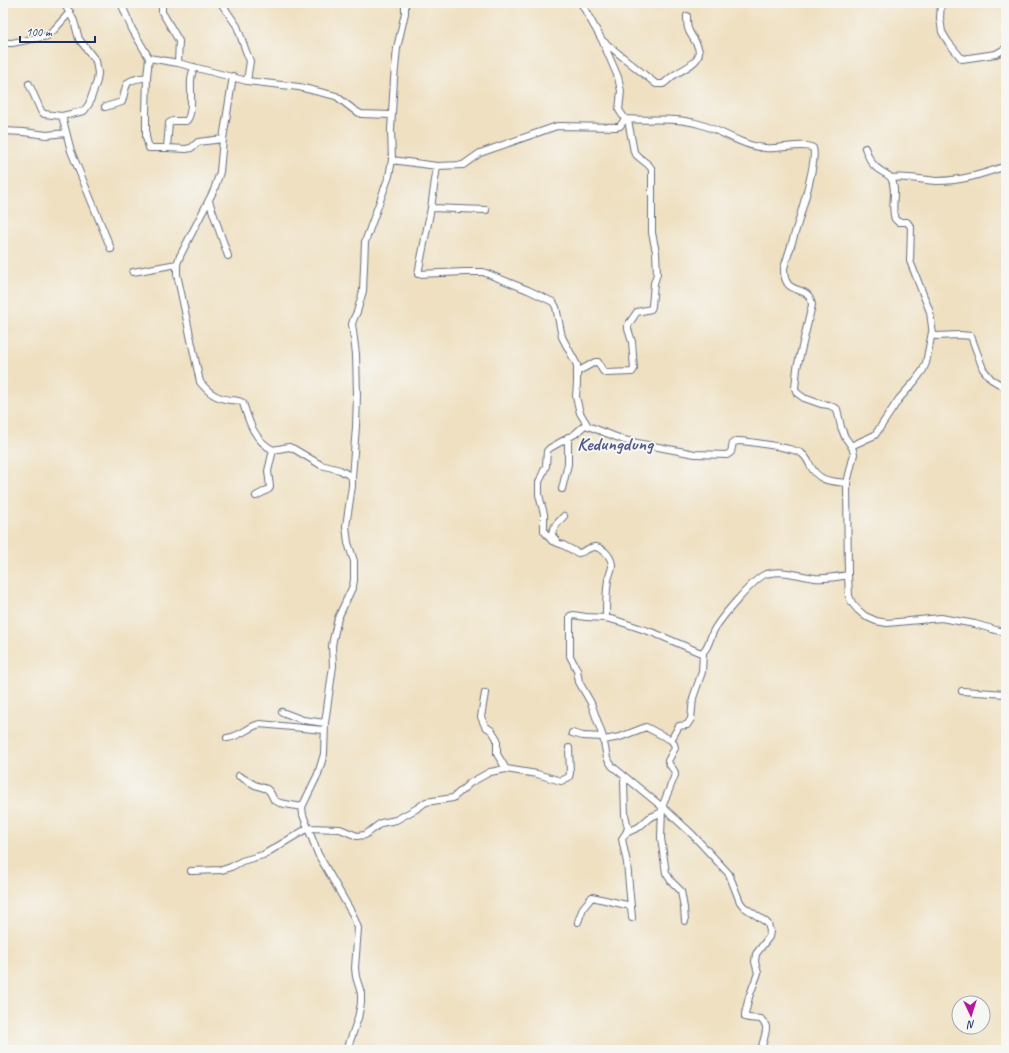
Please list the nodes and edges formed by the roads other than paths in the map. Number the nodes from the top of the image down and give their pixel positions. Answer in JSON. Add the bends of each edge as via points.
{"nodes":[{"id":1,"x":64,"y":3,"type":"edge"},
{"id":2,"x":121,"y":3,"type":"edge"},
{"id":3,"x":162,"y":3,"type":"edge"},
{"id":4,"x":222,"y":3,"type":"edge"},
{"id":5,"x":405,"y":3,"type":"edge"},
{"id":6,"x":581,"y":3,"type":"edge"},
{"id":7,"x":941,"y":3,"type":"edge"},
{"id":8,"x":70,"y":12,"type":"junction"},
{"id":9,"x":687,"y":16,"type":"dead end"},
{"id":10,"x":601,"y":39,"type":"junction"},
{"id":11,"x":3,"y":41,"type":"edge"},
{"id":12,"x":1006,"y":48,"type":"edge"},
{"id":13,"x":149,"y":58,"type":"junction"},
{"id":14,"x":178,"y":63,"type":"junction"},
{"id":15,"x":194,"y":67,"type":"junction"},
{"id":16,"x":233,"y":76,"type":"junction"},
{"id":17,"x":147,"y":77,"type":"junction"},
{"id":18,"x":247,"y":81,"type":"junction"},
{"id":19,"x":28,"y":84,"type":"dead end"},
{"id":20,"x":105,"y":107,"type":"dead end"},
{"id":21,"x":392,"y":115,"type":"junction"},
{"id":22,"x":62,"y":116,"type":"junction"},
{"id":23,"x":627,"y":119,"type":"junction"},
{"id":24,"x":3,"y":132,"type":"edge"},
{"id":25,"x":66,"y":133,"type":"junction"},
{"id":26,"x":223,"y":139,"type":"junction"},
{"id":27,"x":167,"y":148,"type":"junction"},
{"id":28,"x":866,"y":148,"type":"dead end"},
{"id":29,"x":392,"y":160,"type":"junction"},
{"id":30,"x":437,"y":166,"type":"junction"},
{"id":31,"x":1006,"y":166,"type":"edge"},
{"id":32,"x":891,"y":178,"type":"junction"},
{"id":33,"x":209,"y":202,"type":"junction"},
{"id":34,"x":431,"y":208,"type":"junction"},
{"id":35,"x":486,"y":210,"type":"dead end"},
{"id":36,"x":111,"y":249,"type":"dead end"},
{"id":37,"x":228,"y":256,"type":"dead end"},
{"id":38,"x":177,"y":264,"type":"junction"},
{"id":39,"x":133,"y":272,"type":"dead end"},
{"id":40,"x":932,"y":332,"type":"junction"},
{"id":41,"x":577,"y":372,"type":"junction"},
{"id":42,"x":1006,"y":388,"type":"edge"},
{"id":43,"x":586,"y":424,"type":"junction"},
{"id":44,"x":568,"y":437,"type":"junction"},
{"id":45,"x":851,"y":446,"type":"junction"},
{"id":46,"x":273,"y":450,"type":"junction"},
{"id":47,"x":352,"y":477,"type":"junction"},
{"id":48,"x":847,"y":483,"type":"junction"},
{"id":49,"x":562,"y":489,"type":"dead end"},
{"id":50,"x":256,"y":496,"type":"dead end"},
{"id":51,"x":564,"y":516,"type":"dead end"},
{"id":52,"x":559,"y":543,"type":"junction"},
{"id":53,"x":848,"y":575,"type":"junction"},
{"id":54,"x":606,"y":618,"type":"junction"},
{"id":55,"x":1006,"y":633,"type":"edge"},
{"id":56,"x":703,"y":653,"type":"junction"},
{"id":57,"x":962,"y":691,"type":"dead end"},
{"id":58,"x":485,"y":693,"type":"dead end"},
{"id":59,"x":1006,"y":694,"type":"edge"},
{"id":60,"x":282,"y":712,"type":"dead end"},
{"id":61,"x":325,"y":723,"type":"junction"},
{"id":62,"x":324,"y":730,"type":"junction"},
{"id":63,"x":572,"y":733,"type":"dead end"},
{"id":64,"x":227,"y":738,"type":"dead end"},
{"id":65,"x":604,"y":738,"type":"junction"},
{"id":66,"x":671,"y":740,"type":"junction"},
{"id":67,"x":569,"y":748,"type":"dead end"},
{"id":68,"x":506,"y":769,"type":"junction"},
{"id":69,"x":239,"y":776,"type":"dead end"},
{"id":70,"x":625,"y":777,"type":"junction"},
{"id":71,"x":302,"y":807,"type":"junction"},
{"id":72,"x":662,"y":809,"type":"junction"},
{"id":73,"x":308,"y":828,"type":"junction"},
{"id":74,"x":626,"y":833,"type":"junction"},
{"id":75,"x":191,"y":871,"type":"dead end"},
{"id":76,"x":631,"y":906,"type":"junction"},
{"id":77,"x":632,"y":918,"type":"dead end"},
{"id":78,"x":685,"y":921,"type":"dead end"},
{"id":79,"x":578,"y":922,"type":"dead end"},
{"id":80,"x":347,"y":1050,"type":"edge"},
{"id":81,"x":760,"y":1050,"type":"edge"}],
"edges":[{"from":1,"to":8,"type":"street"},
{"from":2,"to":13,"type":"street"},
{"from":3,"to":14,"type":"street","via":[[162,12],[179,41]]},
{"from":4,"to":18,"type":"street","via":[[237,26],[250,61]]},
{"from":5,"to":21,"type":"street","via":[[397,48]]},
{"from":6,"to":10,"type":"street"},
{"from":7,"to":12,"type":"street","via":[[942,32],[962,59],[996,54]]},
{"from":8,"to":11,"type":"street","via":[[47,36],[8,44]]},
{"from":8,"to":22,"type":"street","via":[[79,39],[96,61],[98,73],[86,109]]},
{"from":9,"to":10,"type":"street","via":[[687,29],[697,44],[699,54],[691,65],[663,84],[656,84]]},
{"from":10,"to":23,"type":"street","via":[[620,84],[619,110]]},
{"from":13,"to":14,"type":"street"},
{"from":13,"to":17,"type":"street"},
{"from":14,"to":15,"type":"street"},
{"from":15,"to":16,"type":"street"},
{"from":15,"to":27,"type":"street","via":[[189,119],[169,123]]},
{"from":16,"to":18,"type":"street"},
{"from":16,"to":26,"type":"street"},
{"from":17,"to":20,"type":"street","via":[[135,78],[128,82],[124,88],[122,102]]},
{"from":17,"to":27,"type":"street","via":[[147,146]]},
{"from":18,"to":21,"type":"street","via":[[298,87],[336,96],[361,114]]},
{"from":19,"to":22,"type":"street","via":[[43,114]]},
{"from":21,"to":29,"type":"street"},
{"from":22,"to":25,"type":"street"},
{"from":23,"to":30,"type":"street","via":[[617,127],[557,126],[480,153],[463,165]]},
{"from":23,"to":41,"type":"street","via":[[634,152],[652,170],[652,233],[657,274],[652,306],[650,309],[635,313],[628,325],[632,342],[632,372],[606,373],[598,362]]},
{"from":23,"to":45,"type":"street","via":[[697,123],[754,146],[766,148],[813,148],[815,154],[811,176],[784,268],[786,283],[808,295],[812,305],[795,388],[797,394],[804,398],[837,409],[841,427]]},
{"from":24,"to":25,"type":"street","via":[[47,135]]},
{"from":25,"to":36,"type":"street"},
{"from":26,"to":27,"type":"street","via":[[198,142],[186,149]]},
{"from":26,"to":33,"type":"street","via":[[220,172]]},
{"from":28,"to":32,"type":"street","via":[[870,161]]},
{"from":29,"to":30,"type":"street"},
{"from":29,"to":47,"type":"street","via":[[390,176],[365,242],[363,291],[352,324],[357,395]]},
{"from":30,"to":34,"type":"street"},
{"from":31,"to":32,"type":"street","via":[[960,180]]},
{"from":32,"to":40,"type":"street","via":[[894,217],[898,222],[907,222],[911,227],[910,261],[930,312]]},
{"from":33,"to":37,"type":"street"},
{"from":33,"to":38,"type":"street","via":[[184,246]]},
{"from":34,"to":35,"type":"street"},
{"from":34,"to":41,"type":"street","via":[[418,274],[483,272],[553,302],[562,337],[577,365]]},
{"from":38,"to":39,"type":"street"},
{"from":38,"to":46,"type":"street","via":[[200,382],[215,397],[243,403],[254,434],[265,446]]},
{"from":40,"to":42,"type":"street","via":[[934,336],[971,336],[983,369]]},
{"from":40,"to":45,"type":"street","via":[[923,370],[899,399],[875,435]]},
{"from":41,"to":43,"type":"street","via":[[576,397]]},
{"from":43,"to":44,"type":"street"},
{"from":43,"to":48,"type":"street","via":[[624,440],[695,454],[727,455],[731,452],[733,443],[737,441],[794,450],[803,454],[812,470],[821,479]]},
{"from":44,"to":49,"type":"street","via":[[568,464]]},
{"from":44,"to":52,"type":"street","via":[[546,451],[546,466],[539,482],[544,531],[550,539]]},
{"from":45,"to":48,"type":"street","via":[[854,454]]},
{"from":46,"to":47,"type":"street","via":[[289,447],[321,465],[340,470]]},
{"from":46,"to":50,"type":"street","via":[[268,471],[270,487]]},
{"from":47,"to":61,"type":"street","via":[[346,526],[354,561],[354,580],[338,618],[333,640],[333,666]]},
{"from":48,"to":53,"type":"street"},
{"from":51,"to":52,"type":"street","via":[[552,532]]},
{"from":52,"to":54,"type":"street","via":[[578,553],[593,547],[606,552],[612,565],[608,580]]},
{"from":53,"to":55,"type":"street","via":[[852,603],[876,621],[898,623],[941,618],[976,624]]},
{"from":53,"to":56,"type":"street","via":[[823,579],[780,572],[759,577],[720,620]]},
{"from":54,"to":56,"type":"street","via":[[654,633],[699,654]]},
{"from":54,"to":65,"type":"street","via":[[573,615],[570,619],[570,656]]},
{"from":56,"to":66,"type":"street","via":[[703,668],[693,698],[691,719],[687,725],[679,726]]},
{"from":57,"to":59,"type":"street"},
{"from":58,"to":68,"type":"street","via":[[481,717],[485,726],[497,739],[497,754]]},
{"from":60,"to":61,"type":"street","via":[[303,720]]},
{"from":61,"to":62,"type":"street"},
{"from":62,"to":64,"type":"street","via":[[260,724],[240,735]]},
{"from":62,"to":71,"type":"street","via":[[322,764]]},
{"from":63,"to":65,"type":"street"},
{"from":65,"to":66,"type":"street","via":[[620,737],[646,727]]},
{"from":65,"to":70,"type":"street","via":[[610,764]]},
{"from":66,"to":72,"type":"street","via":[[675,748],[668,761],[676,772]]},
{"from":67,"to":68,"type":"street","via":[[570,773],[565,780]]},
{"from":68,"to":73,"type":"street","via":[[483,775],[452,798],[426,802],[396,820],[381,823],[365,835],[357,836],[340,829]]},
{"from":69,"to":71,"type":"street","via":[[267,789],[274,800],[280,803]]},
{"from":70,"to":72,"type":"street"},
{"from":70,"to":74,"type":"street","via":[[625,815],[628,828]]},
{"from":71,"to":73,"type":"street"},
{"from":72,"to":74,"type":"street","via":[[639,827]]},
{"from":72,"to":78,"type":"street","via":[[661,838],[666,872],[680,891]]},
{"from":72,"to":81,"type":"street","via":[[683,826],[727,871],[740,902],[769,927],[769,938],[756,954],[758,973],[744,1014],[750,1019],[761,1019],[766,1026]]},
{"from":73,"to":75,"type":"street","via":[[263,856],[242,861],[222,870]]},
{"from":73,"to":80,"type":"street","via":[[318,854],[358,928],[355,968],[361,1003]]},
{"from":74,"to":76,"type":"street","via":[[622,839]]},
{"from":76,"to":77,"type":"street"},
{"from":76,"to":79,"type":"street","via":[[592,897],[583,908]]}]}
